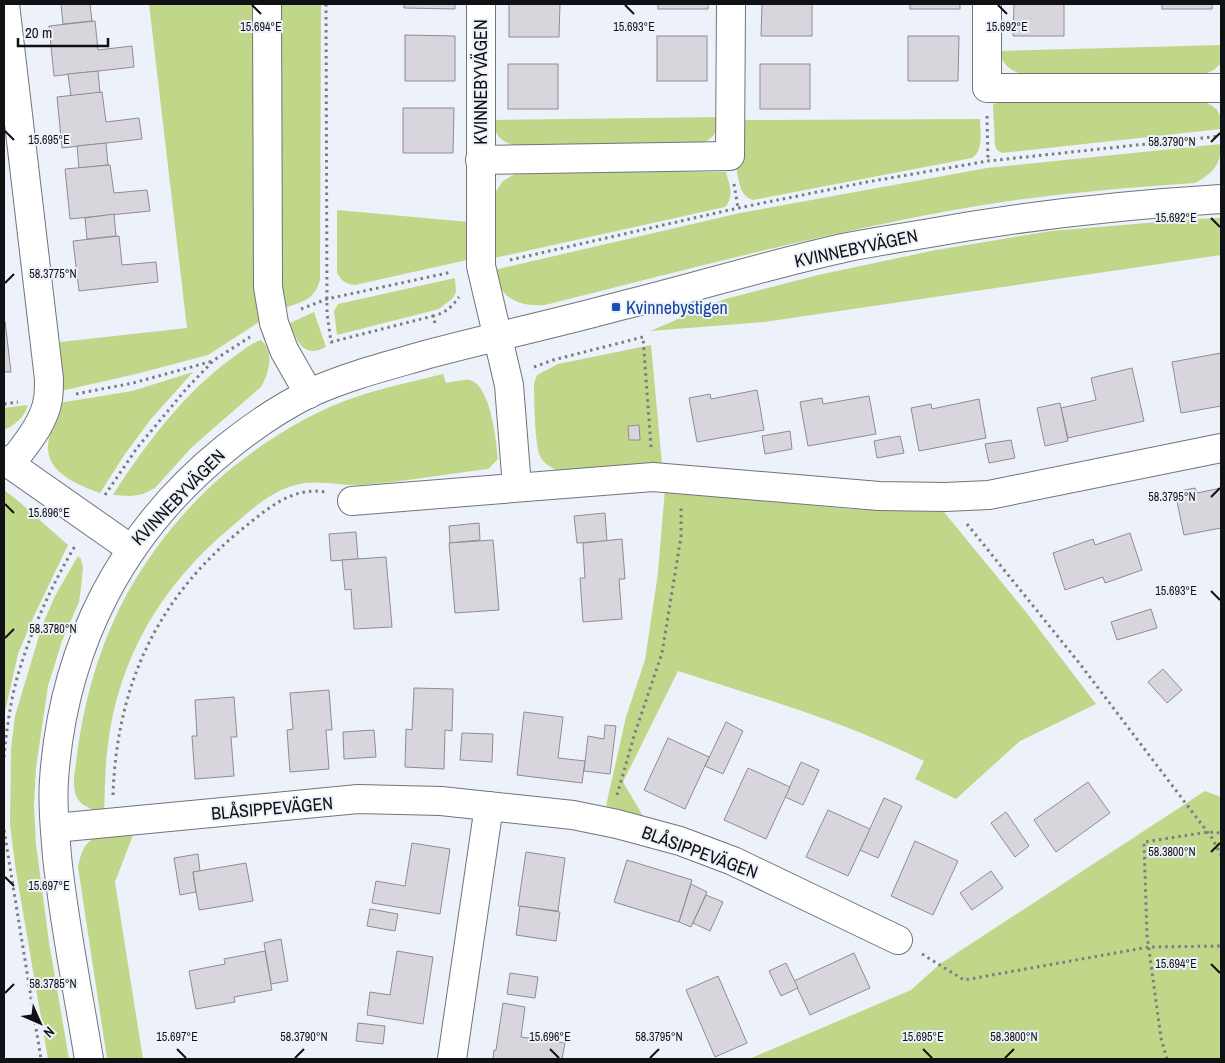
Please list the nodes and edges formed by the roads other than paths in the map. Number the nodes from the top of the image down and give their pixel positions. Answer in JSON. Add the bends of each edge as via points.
{"nodes":[{"id":1,"x":5,"y":4,"type":"edge"},
{"id":2,"x":267,"y":4,"type":"edge"},
{"id":3,"x":481,"y":4,"type":"edge"},
{"id":4,"x":731,"y":4,"type":"edge"},
{"id":5,"x":988,"y":4,"type":"edge"},
{"id":6,"x":1221,"y":88,"type":"edge"},
{"id":7,"x":480,"y":160,"type":"junction"},
{"id":8,"x":1221,"y":199,"type":"edge"},
{"id":9,"x":497,"y":336,"type":"junction"},
{"id":10,"x":309,"y":394,"type":"junction"},
{"id":11,"x":1221,"y":448,"type":"edge"},
{"id":12,"x":7,"y":462,"type":"edge"},
{"id":13,"x":517,"y":488,"type":"junction"},
{"id":14,"x":352,"y":501,"type":"road end"},
{"id":15,"x":131,"y":549,"type":"junction"},
{"id":16,"x":489,"y":806,"type":"junction"},
{"id":17,"x":55,"y":828,"type":"junction"},
{"id":18,"x":898,"y":940,"type":"road end"},
{"id":19,"x":89,"y":1059,"type":"edge"},
{"id":20,"x":452,"y":1059,"type":"edge"}],
"edges":[{"from":1,"to":12,"type":"street","name":"KVINNEBYVÄGEN","via":[[49,379],[44,414],[34,432]]},
{"from":2,"to":10,"type":"street","via":[[268,287],[274,323],[284,350]]},
{"from":3,"to":7,"type":"street","name":"KVINNEBYVÄGEN"},
{"from":4,"to":7,"type":"street","name":"KVINNEBYVÄGEN","via":[[730,156]]},
{"from":5,"to":6,"type":"street","via":[[987,88]]},
{"from":7,"to":9,"type":"street","name":"KVINNEBYVÄGEN","via":[[481,266]]},
{"from":8,"to":9,"type":"street","name":"KVINNEBYVÄGEN","via":[[1054,213],[849,247]]},
{"from":9,"to":10,"type":"street","name":"KVINNEBYVÄGEN","via":[[357,374]]},
{"from":9,"to":13,"type":"street","name":"KVINNEBYVÄGEN","via":[[509,385]]},
{"from":10,"to":15,"type":"street","name":"KVINNEBYVÄGEN","via":[[252,427],[211,460],[160,510]]},
{"from":11,"to":13,"type":"street","via":[[989,495],[879,496],[653,477]]},
{"from":12,"to":15,"type":"street","name":"KVINNEBYVÄGEN"},
{"from":13,"to":14,"type":"street"},
{"from":15,"to":17,"type":"street","via":[[105,591],[84,639],[69,686],[58,735],[53,783]]},
{"from":16,"to":17,"type":"street","name":"BLÅSIPPEVÄGEN","via":[[358,799]]},
{"from":16,"to":18,"type":"street","name":"BLÅSIPPEVÄGEN","via":[[573,815],[680,841],[733,860]]},
{"from":16,"to":20,"type":"street"},
{"from":17,"to":19,"type":"street","via":[[60,886]]}]}
